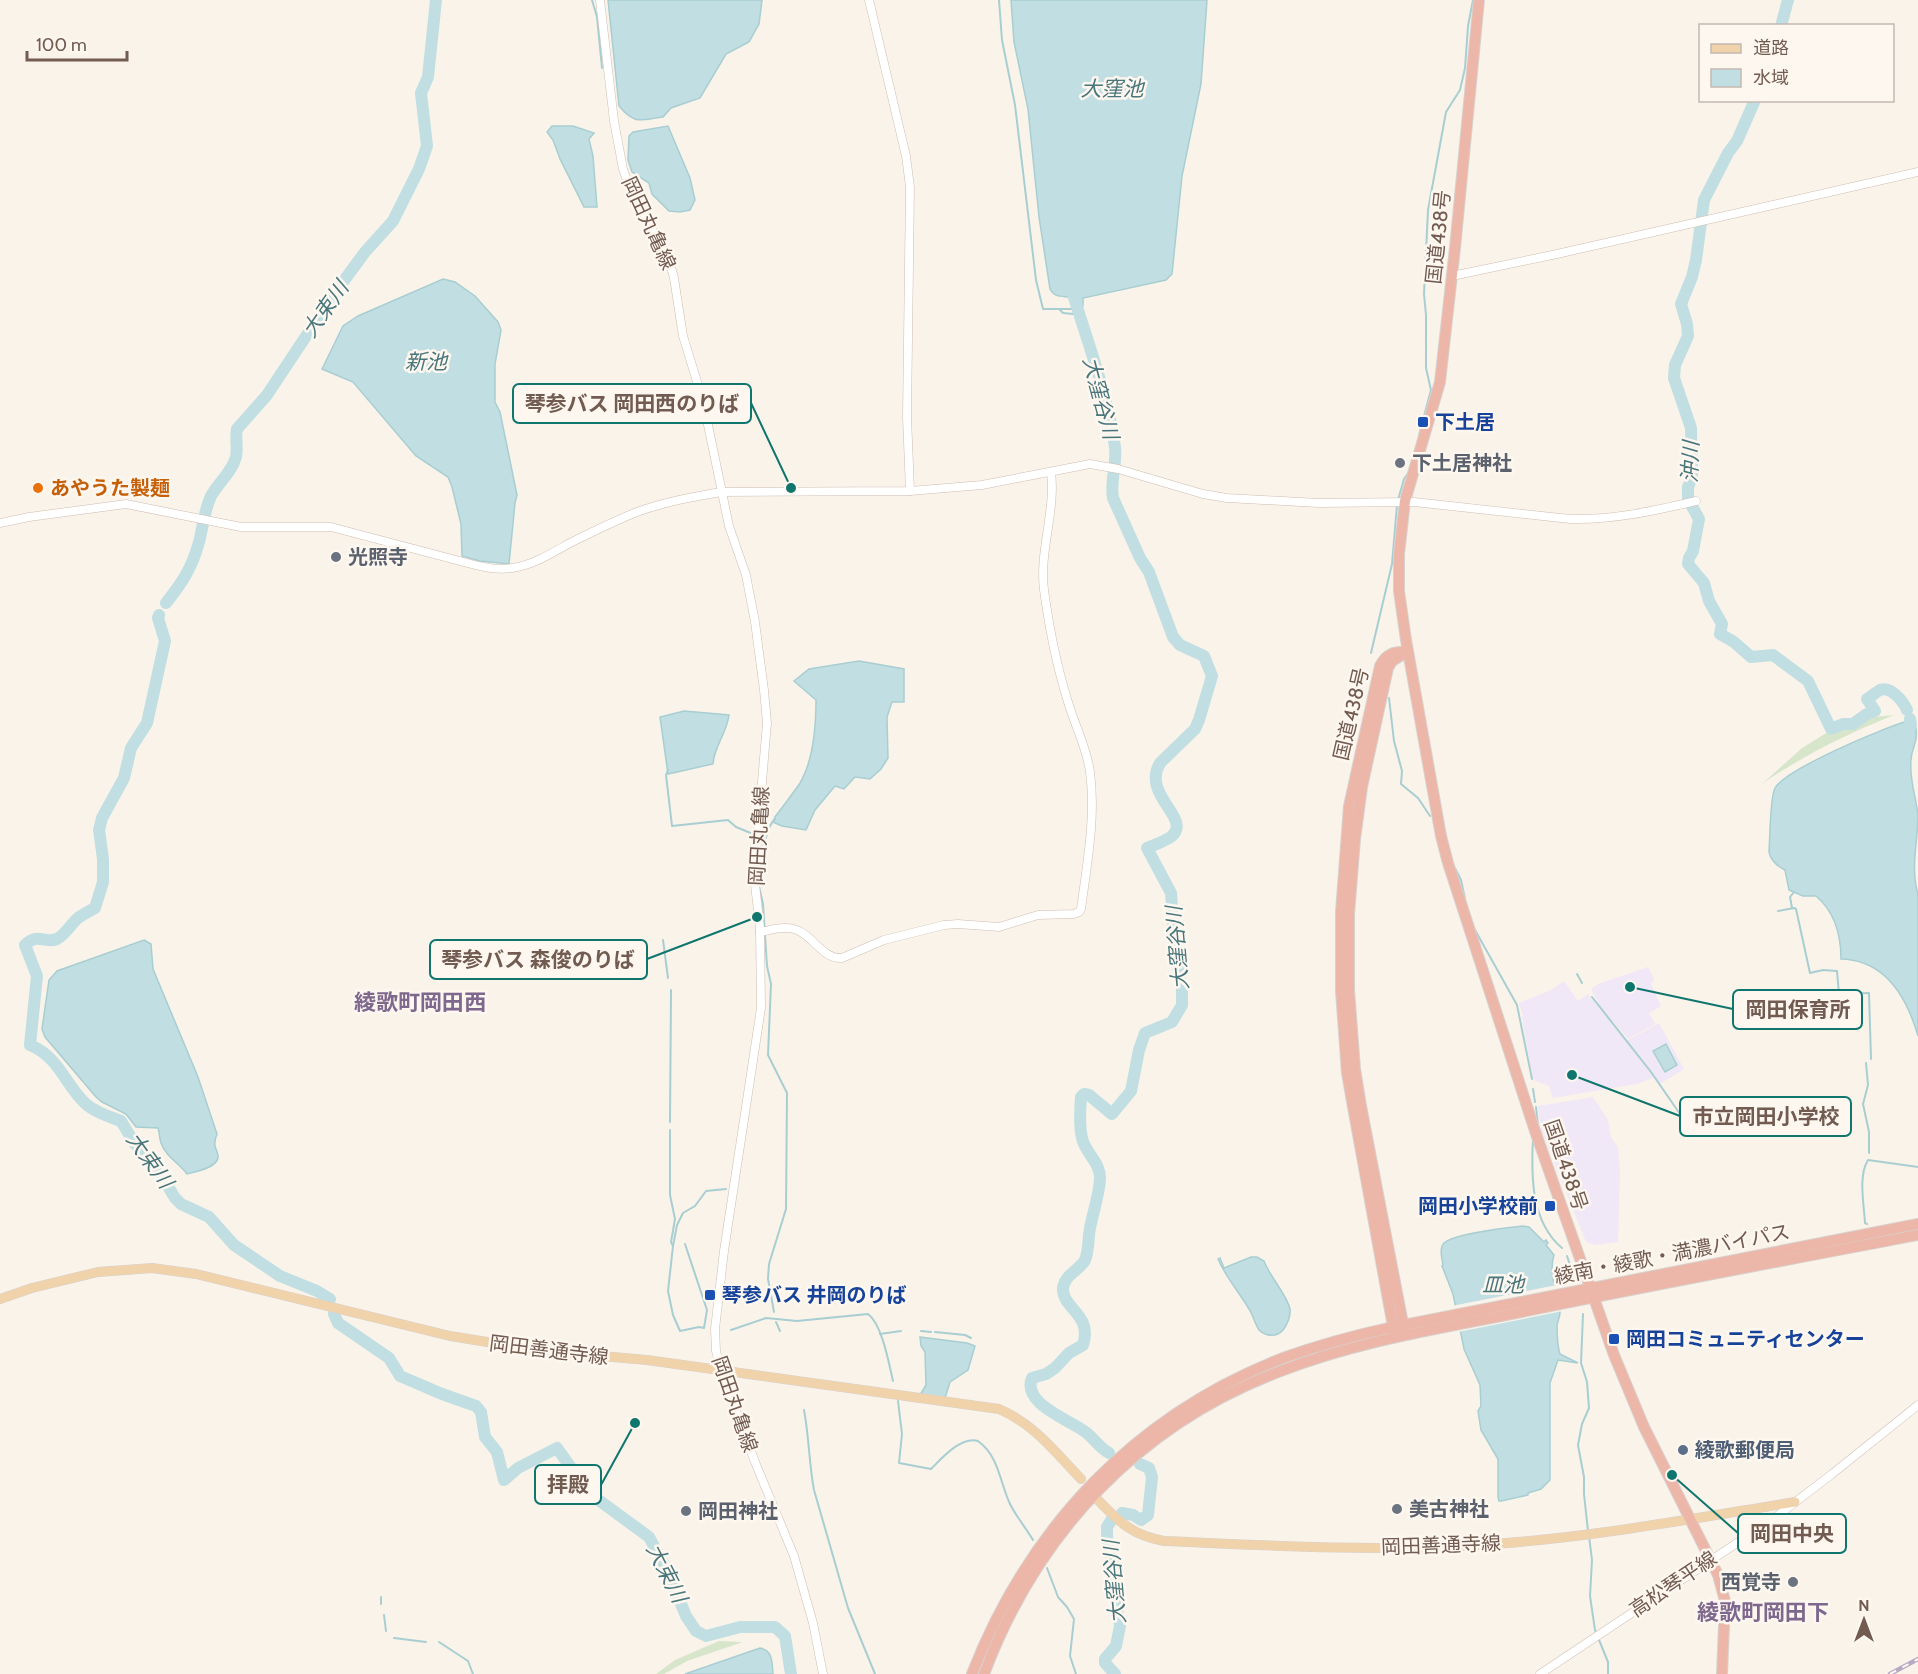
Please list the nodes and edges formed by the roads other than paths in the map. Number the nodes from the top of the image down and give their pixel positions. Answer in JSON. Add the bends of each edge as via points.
{"nodes":[{"id":1,"x":600,"y":0,"type":"edge"},
{"id":2,"x":869,"y":0,"type":"edge"},
{"id":3,"x":1479,"y":0,"type":"edge"},
{"id":4,"x":1918,"y":172,"type":"edge"},
{"id":5,"x":1452,"y":276,"type":"junction"},
{"id":6,"x":1051,"y":472,"type":"junction"},
{"id":7,"x":910,"y":491,"type":"junction"},
{"id":8,"x":721,"y":492,"type":"junction"},
{"id":9,"x":1400,"y":502,"type":"junction"},
{"id":10,"x":1692,"y":502,"type":"dead end"},
{"id":11,"x":0,"y":523,"type":"edge"},
{"id":12,"x":1408,"y":652,"type":"junction"},
{"id":13,"x":764,"y":931,"type":"junction"},
{"id":14,"x":1918,"y":1224,"type":"edge"},
{"id":15,"x":1918,"y":1235,"type":"edge"},
{"id":16,"x":1593,"y":1292,"type":"junction"},
{"id":17,"x":0,"y":1299,"type":"edge"},
{"id":18,"x":1399,"y":1331,"type":"junction"},
{"id":19,"x":721,"y":1371,"type":"junction"},
{"id":20,"x":1918,"y":1405,"type":"edge"},
{"id":21,"x":1081,"y":1479,"type":"dead end"},
{"id":22,"x":1098,"y":1500,"type":"dead end"},
{"id":23,"x":1795,"y":1502,"type":"junction"},
{"id":24,"x":1690,"y":1519,"type":"junction"},
{"id":25,"x":1712,"y":1559,"type":"junction"},
{"id":26,"x":823,"y":1674,"type":"edge"},
{"id":27,"x":972,"y":1674,"type":"edge"},
{"id":28,"x":984,"y":1674,"type":"edge"},
{"id":29,"x":1540,"y":1674,"type":"edge"},
{"id":30,"x":1722,"y":1674,"type":"edge"}],
"edges":[{"from":1,"to":8,"type":"street","name":"岡田丸亀線","via":[[623,169],[628,186],[670,263],[683,336],[703,401]]},
{"from":2,"to":7,"type":"street","via":[[910,187],[906,417]]},
{"from":3,"to":5,"type":"highway","name":"国道438号"},
{"from":4,"to":5,"type":"street"},
{"from":5,"to":9,"type":"highway","name":"国道438号","via":[[1440,382]]},
{"from":6,"to":7,"type":"street","via":[[982,485]]},
{"from":6,"to":9,"type":"street","via":[[1081,465],[1115,468],[1227,498]]},
{"from":6,"to":13,"type":"street","via":[[1045,594],[1066,696],[1090,775],[1090,846],[1081,909],[1074,914],[1038,915],[999,927],[944,925],[884,940],[835,959],[797,930]]},
{"from":7,"to":8,"type":"street"},
{"from":8,"to":11,"type":"street","via":[[636,513],[541,559],[509,569],[483,567],[331,527],[241,527],[126,504]]},
{"from":8,"to":13,"type":"street","name":"岡田丸亀線","via":[[746,575],[767,723],[754,876]]},
{"from":9,"to":10,"type":"street","via":[[1570,519],[1611,518]]},
{"from":9,"to":12,"type":"highway","name":"国道438号","via":[[1399,591]]},
{"from":12,"to":16,"type":"highway","name":"国道438号","via":[[1448,863],[1535,1131]]},
{"from":12,"to":18,"type":"highway","name":"国道438号","via":[[1385,657],[1380,666],[1349,806],[1341,912],[1347,1073]]},
{"from":13,"to":19,"type":"street","name":"岡田丸亀線","via":[[759,1024],[715,1329]]},
{"from":14,"to":16,"type":"highway","name":"綾南・綾歌・満濃バイパス"},
{"from":15,"to":16,"type":"highway","name":"綾南・綾歌・満濃バイパス"},
{"from":16,"to":18,"type":"highway","name":"綾南・綾歌・満濃バイパス"},
{"from":16,"to":24,"type":"highway","name":"国道438号","via":[[1634,1404]]},
{"from":17,"to":19,"type":"main road","name":"岡田善通寺線","via":[[98,1272],[167,1270],[450,1336]]},
{"from":18,"to":27,"type":"highway","name":"綾南・綾歌・満濃バイパス","via":[[1311,1348],[1246,1375],[1200,1398],[1132,1445],[1084,1491],[1030,1560],[996,1620]]},
{"from":18,"to":28,"type":"highway","name":"綾南・綾歌・満濃バイパス","via":[[1249,1383],[1203,1406],[1138,1452],[1090,1497],[1037,1566],[1005,1624]]},
{"from":19,"to":21,"type":"main road","name":"岡田善通寺線","via":[[999,1408],[1034,1430]]},
{"from":19,"to":26,"type":"street","name":"岡田丸亀線","via":[[794,1556]]},
{"from":20,"to":23,"type":"street","name":"高松琴平線"},
{"from":22,"to":24,"type":"main road","name":"岡田善通寺線","via":[[1131,1530],[1164,1541],[1410,1548],[1501,1543]]},
{"from":23,"to":24,"type":"main road","name":"岡田善通寺線"},
{"from":23,"to":25,"type":"street","name":"高松琴平線"},
{"from":24,"to":25,"type":"highway","name":"国道438号"},
{"from":25,"to":29,"type":"street","name":"高松琴平線"},
{"from":25,"to":30,"type":"highway","name":"国道438号","via":[[1725,1601]]}]}
